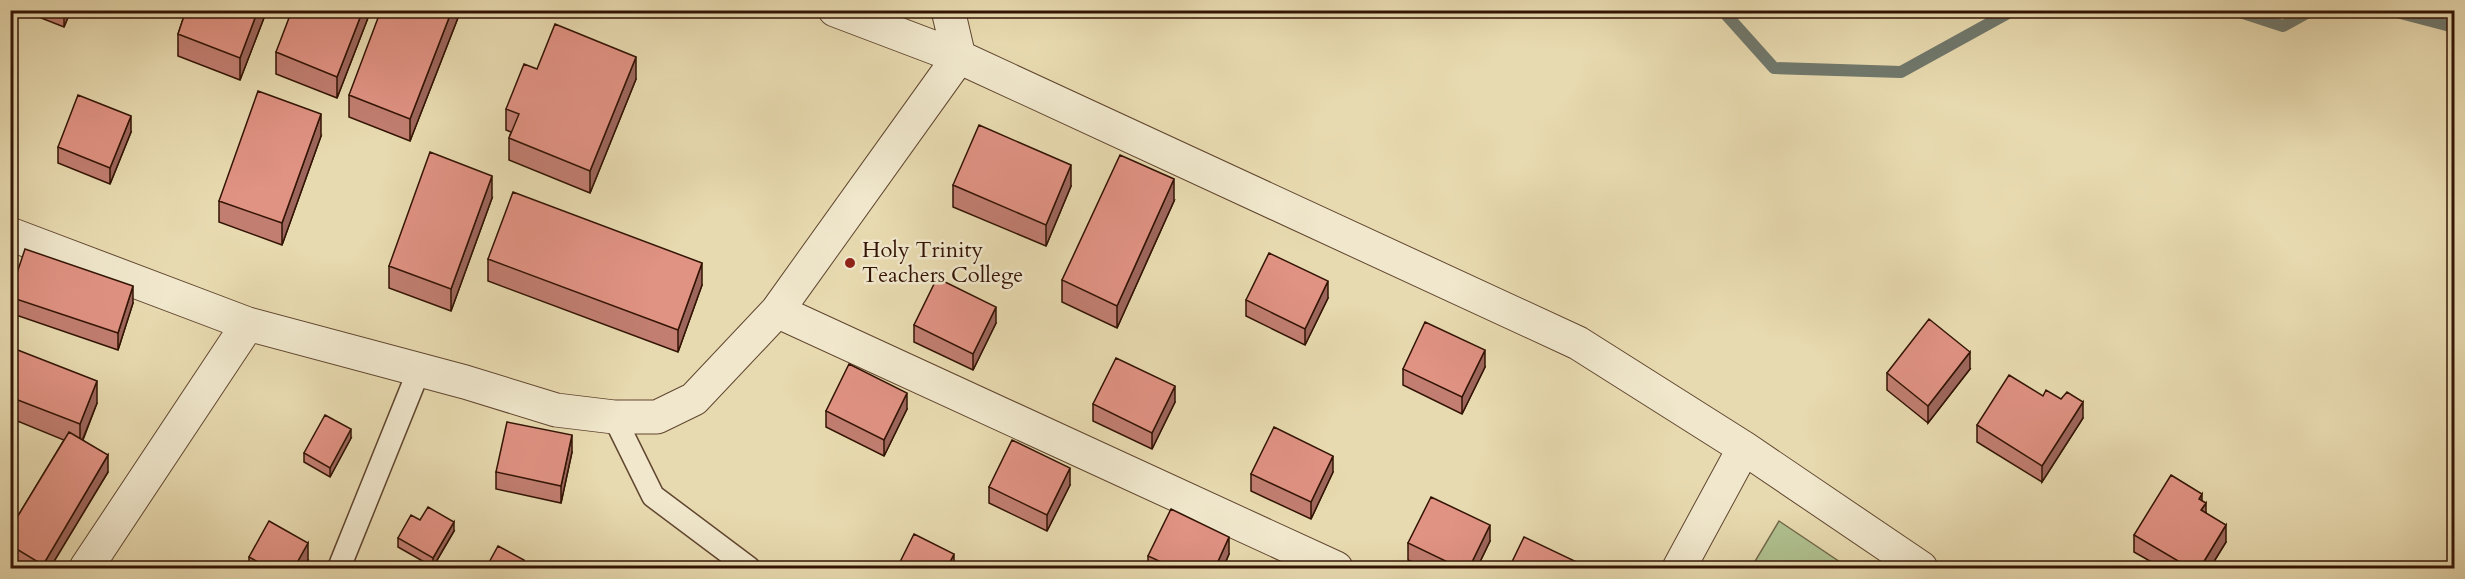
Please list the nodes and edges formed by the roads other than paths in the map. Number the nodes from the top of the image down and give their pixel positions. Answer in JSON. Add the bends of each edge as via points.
{"nodes":[{"id":1,"x":835,"y":10,"type":"edge"},
{"id":2,"x":948,"y":10,"type":"edge"},
{"id":3,"x":959,"y":57,"type":"junction"},
{"id":4,"x":10,"y":234,"type":"edge"},
{"id":5,"x":777,"y":311,"type":"junction"},
{"id":6,"x":248,"y":324,"type":"junction"},
{"id":7,"x":419,"y":370,"type":"junction"},
{"id":8,"x":614,"y":417,"type":"junction"},
{"id":9,"x":1744,"y":448,"type":"junction"},
{"id":10,"x":86,"y":568,"type":"edge"},
{"id":11,"x":339,"y":568,"type":"edge"},
{"id":12,"x":748,"y":568,"type":"edge"},
{"id":13,"x":1336,"y":568,"type":"edge"},
{"id":14,"x":1679,"y":568,"type":"edge"},
{"id":15,"x":1921,"y":568,"type":"edge"}],
"edges":[{"from":1,"to":3,"type":"street"},
{"from":2,"to":3,"type":"street"},
{"from":3,"to":5,"type":"street"},
{"from":3,"to":9,"type":"street","via":[[1578,343]]},
{"from":4,"to":6,"type":"street"},
{"from":5,"to":8,"type":"street","via":[[694,399],[657,417]]},
{"from":5,"to":13,"type":"street"},
{"from":6,"to":7,"type":"street"},
{"from":6,"to":10,"type":"street"},
{"from":7,"to":8,"type":"street","via":[[556,410]]},
{"from":7,"to":11,"type":"lane"},
{"from":8,"to":12,"type":"lane","via":[[653,496]]},
{"from":9,"to":14,"type":"street"},
{"from":9,"to":15,"type":"street"}]}
